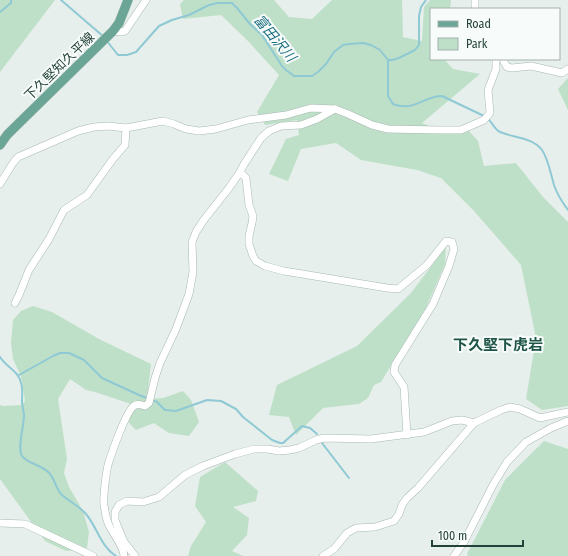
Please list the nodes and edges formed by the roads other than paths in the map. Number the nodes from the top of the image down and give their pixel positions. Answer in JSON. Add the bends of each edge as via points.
{"nodes":[{"id":1,"x":128,"y":0,"type":"edge"},
{"id":2,"x":146,"y":0,"type":"edge"},
{"id":3,"x":111,"y":33,"type":"junction"},
{"id":4,"x":496,"y":60,"type":"edge"},
{"id":5,"x":503,"y":60,"type":"edge"},
{"id":6,"x":568,"y":69,"type":"edge"},
{"id":7,"x":335,"y":109,"type":"junction"},
{"id":8,"x":126,"y":128,"type":"junction"},
{"id":9,"x":0,"y":145,"type":"edge"},
{"id":10,"x":240,"y":172,"type":"junction"},
{"id":11,"x":0,"y":184,"type":"edge"},
{"id":12,"x":14,"y":303,"type":"dead end"},
{"id":13,"x":568,"y":412,"type":"edge"},
{"id":14,"x":568,"y":421,"type":"edge"},
{"id":15,"x":474,"y":423,"type":"junction"},
{"id":16,"x":407,"y":435,"type":"junction"},
{"id":17,"x":0,"y":524,"type":"edge"},
{"id":18,"x":93,"y":556,"type":"edge"},
{"id":19,"x":124,"y":556,"type":"edge"},
{"id":20,"x":135,"y":556,"type":"edge"},
{"id":21,"x":323,"y":556,"type":"edge"},
{"id":22,"x":454,"y":556,"type":"edge"}],
"edges":[{"from":1,"to":3,"type":"main road","name":"下久堅知久平線","via":[[119,23]]},
{"from":2,"to":3,"type":"street","via":[[125,31]]},
{"from":3,"to":9,"type":"main road","name":"下久堅知久平線","via":[[7,135]]},
{"from":4,"to":7,"type":"street","via":[[496,68],[488,90],[490,113],[461,130],[388,129]]},
{"from":5,"to":6,"type":"street","via":[[507,67],[512,68],[531,66],[562,73]]},
{"from":7,"to":8,"type":"street","via":[[311,108],[199,131],[163,121]]},
{"from":7,"to":10,"type":"street","via":[[301,125],[281,126],[269,132],[256,144]]},
{"from":8,"to":11,"type":"street","via":[[108,126],[78,131],[18,157]]},
{"from":8,"to":12,"type":"street","via":[[125,145],[87,195],[64,210],[29,270]]},
{"from":10,"to":16,"type":"street","via":[[246,178],[252,216],[249,244],[256,261],[265,266],[398,289],[428,265],[446,240],[452,242],[454,248],[449,266],[433,304],[395,365],[394,372],[404,387]]},
{"from":10,"to":19,"type":"street","via":[[203,220],[194,236],[190,294],[160,363],[150,400],[145,406],[132,406],[108,465],[104,503],[107,522],[123,548]]},
{"from":13,"to":15,"type":"street","via":[[540,418],[510,407]]},
{"from":14,"to":22,"type":"street","via":[[526,442],[507,462]]},
{"from":15,"to":16,"type":"street","via":[[452,421],[424,432]]},
{"from":15,"to":21,"type":"street","via":[[402,504],[394,521],[375,527],[356,528],[347,533],[334,549]]},
{"from":16,"to":20,"type":"street","via":[[371,439],[324,438],[290,450],[254,449],[203,466],[185,476],[159,497],[142,502],[127,501],[119,505],[115,520],[124,542]]},
{"from":17,"to":18,"type":"street","via":[[25,524]]}]}
